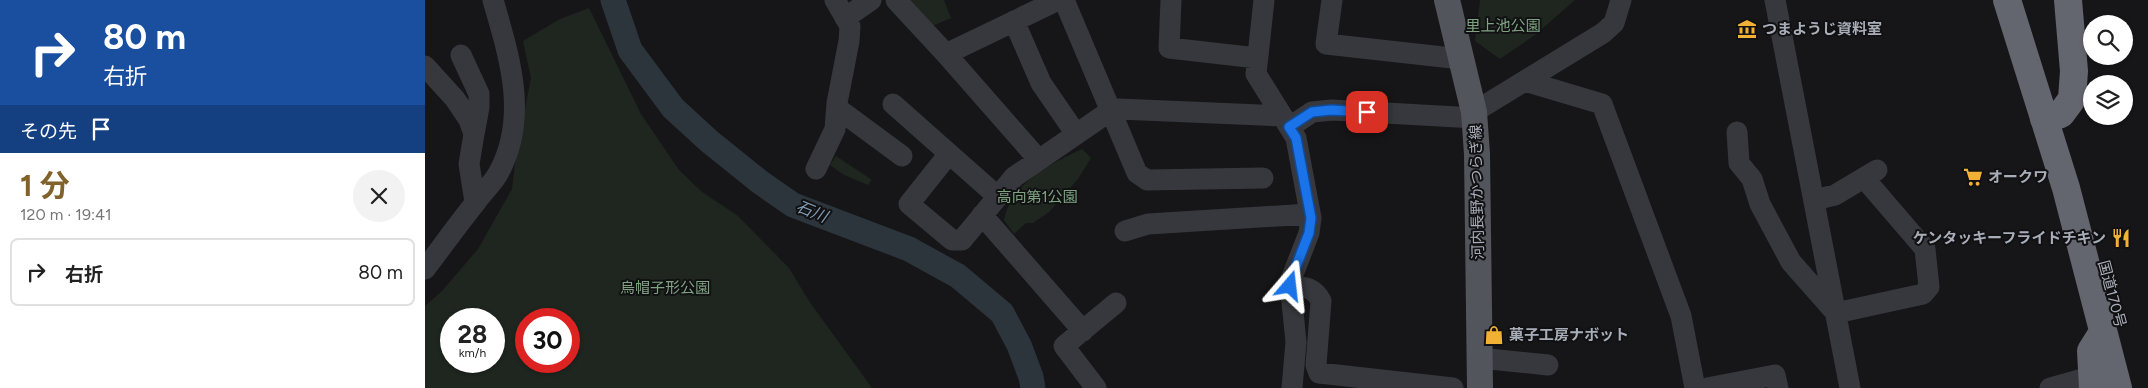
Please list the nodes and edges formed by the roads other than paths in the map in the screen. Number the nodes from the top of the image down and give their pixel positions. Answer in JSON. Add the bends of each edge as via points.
{"nodes":[{"id":1,"x":493,"y":0,"type":"edge"},
{"id":2,"x":835,"y":0,"type":"edge"},
{"id":3,"x":871,"y":0,"type":"edge"},
{"id":4,"x":896,"y":0,"type":"edge"},
{"id":5,"x":1058,"y":0,"type":"edge"},
{"id":6,"x":1064,"y":0,"type":"edge"},
{"id":7,"x":1171,"y":0,"type":"edge"},
{"id":8,"x":1264,"y":0,"type":"edge"},
{"id":9,"x":1331,"y":0,"type":"edge"},
{"id":10,"x":1447,"y":0,"type":"edge"},
{"id":11,"x":1621,"y":0,"type":"edge"},
{"id":12,"x":1775,"y":0,"type":"edge"},
{"id":13,"x":2007,"y":0,"type":"edge"},
{"id":14,"x":2026,"y":0,"type":"edge"},
{"id":15,"x":2068,"y":0,"type":"edge"},
{"id":16,"x":845,"y":18,"type":"junction"},
{"id":17,"x":1014,"y":21,"type":"junction"},
{"id":18,"x":946,"y":54,"type":"junction"},
{"id":19,"x":461,"y":55,"type":"dead end"},
{"id":20,"x":1257,"y":58,"type":"junction"},
{"id":21,"x":1461,"y":59,"type":"junction"},
{"id":22,"x":425,"y":66,"type":"edge"},
{"id":23,"x":1525,"y":81,"type":"junction"},
{"id":24,"x":893,"y":104,"type":"dead end"},
{"id":25,"x":837,"y":108,"type":"junction"},
{"id":26,"x":1110,"y":111,"type":"junction"},
{"id":27,"x":1475,"y":115,"type":"junction"},
{"id":28,"x":2053,"y":116,"type":"junction"},
{"id":29,"x":1286,"y":122,"type":"junction"},
{"id":30,"x":1737,"y":132,"type":"dead end"},
{"id":31,"x":474,"y":134,"type":"junction"},
{"id":32,"x":1076,"y":134,"type":"junction"},
{"id":33,"x":948,"y":155,"type":"junction"},
{"id":34,"x":902,"y":156,"type":"dead end"},
{"id":35,"x":1038,"y":159,"type":"junction"},
{"id":36,"x":816,"y":169,"type":"dead end"},
{"id":37,"x":1263,"y":178,"type":"dead end"},
{"id":38,"x":997,"y":196,"type":"junction"},
{"id":39,"x":1814,"y":200,"type":"junction"},
{"id":40,"x":475,"y":202,"type":"junction"},
{"id":41,"x":1311,"y":214,"type":"junction"},
{"id":42,"x":982,"y":215,"type":"junction"},
{"id":43,"x":1125,"y":231,"type":"dead end"},
{"id":44,"x":425,"y":269,"type":"edge"},
{"id":45,"x":1290,"y":286,"type":"junction"},
{"id":46,"x":1116,"y":303,"type":"dead end"},
{"id":47,"x":1837,"y":313,"type":"junction"},
{"id":48,"x":1083,"y":331,"type":"junction"},
{"id":49,"x":2103,"y":332,"type":"junction"},
{"id":50,"x":1479,"y":358,"type":"junction"},
{"id":51,"x":1548,"y":364,"type":"dead end"},
{"id":52,"x":1351,"y":382,"type":"edge"},
{"id":53,"x":2093,"y":382,"type":"edge"},
{"id":54,"x":1088,"y":383,"type":"edge"},
{"id":55,"x":1291,"y":388,"type":"edge"},
{"id":56,"x":1453,"y":388,"type":"edge"},
{"id":57,"x":1480,"y":388,"type":"edge"},
{"id":58,"x":1695,"y":388,"type":"edge"},
{"id":59,"x":1707,"y":388,"type":"edge"},
{"id":60,"x":1778,"y":388,"type":"edge"},
{"id":61,"x":1850,"y":388,"type":"edge"},
{"id":62,"x":2049,"y":388,"type":"edge"},
{"id":63,"x":2118,"y":388,"type":"edge"},
{"id":64,"x":2137,"y":388,"type":"edge"}],
"edges":[{"from":1,"to":40,"type":"street","via":[[512,74],[516,98],[515,123],[499,172]]},
{"from":2,"to":16,"type":"street"},
{"from":3,"to":16,"type":"street"},
{"from":4,"to":18,"type":"street"},
{"from":5,"to":17,"type":"street"},
{"from":6,"to":26,"type":"street"},
{"from":7,"to":20,"type":"street","via":[[1169,48]]},
{"from":8,"to":20,"type":"street"},
{"from":9,"to":21,"type":"street","via":[[1326,44]]},
{"from":10,"to":21,"type":"main road","name":"河内長野かつらぎ線"},
{"from":11,"to":23,"type":"street","via":[[1614,23],[1603,33]]},
{"from":12,"to":39,"type":"street"},
{"from":13,"to":28,"type":"highway","name":"国道170号"},
{"from":14,"to":28,"type":"highway","name":"国道170号"},
{"from":15,"to":28,"type":"highway","via":[[2074,71],[2072,99]]},
{"from":16,"to":25,"type":"street","via":[[850,26],[849,41]]},
{"from":17,"to":18,"type":"street"},
{"from":17,"to":32,"type":"street","via":[[1041,83]]},
{"from":18,"to":35,"type":"street"},
{"from":19,"to":31,"type":"street","via":[[479,94]]},
{"from":20,"to":29,"type":"street","via":[[1256,74]]},
{"from":21,"to":27,"type":"main road","name":"河内長野かつらぎ線"},
{"from":22,"to":31,"type":"street","via":[[455,99]]},
{"from":23,"to":27,"type":"street"},
{"from":23,"to":58,"type":"street","via":[[1602,104],[1681,316]]},
{"from":24,"to":33,"type":"street"},
{"from":25,"to":34,"type":"street"},
{"from":25,"to":36,"type":"street","via":[[835,129]]},
{"from":26,"to":29,"type":"street","via":[[1119,109]]},
{"from":26,"to":32,"type":"street"},
{"from":26,"to":37,"type":"street","via":[[1137,173],[1147,180]]},
{"from":27,"to":29,"type":"street","via":[[1331,110],[1312,112]]},
{"from":27,"to":50,"type":"main road","name":"河内長野かつらぎ線"},
{"from":28,"to":49,"type":"highway","name":"国道170号","via":[[2066,188]]},
{"from":28,"to":64,"type":"highway","name":"国道170号","via":[[2081,180]]},
{"from":29,"to":41,"type":"street","via":[[1296,138]]},
{"from":30,"to":47,"type":"street","via":[[1739,163],[1752,179],[1760,204],[1791,262]]},
{"from":31,"to":40,"type":"street","via":[[469,164]]},
{"from":32,"to":35,"type":"street"},
{"from":33,"to":38,"type":"street"},
{"from":33,"to":42,"type":"street","via":[[909,204],[953,240],[962,240]]},
{"from":35,"to":38,"type":"street","via":[[1014,176]]},
{"from":38,"to":42,"type":"street"},
{"from":39,"to":47,"type":"street"},
{"from":39,"to":47,"type":"street","via":[[1835,195],[1870,174],[1925,249],[1929,286],[1923,294]]},
{"from":40,"to":44,"type":"street"},
{"from":41,"to":43,"type":"street","via":[[1148,224]]},
{"from":41,"to":45,"type":"street","via":[[1309,233]]},
{"from":42,"to":48,"type":"street"},
{"from":45,"to":52,"type":"street","via":[[1309,287],[1321,301],[1316,365],[1319,373]]},
{"from":45,"to":55,"type":"street","via":[[1296,342]]},
{"from":46,"to":48,"type":"street"},
{"from":47,"to":61,"type":"street"},
{"from":48,"to":54,"type":"street","via":[[1065,346]]},
{"from":49,"to":53,"type":"highway","name":"国道170号","via":[[2091,351]]},
{"from":49,"to":63,"type":"highway","name":"国道170号"},
{"from":50,"to":51,"type":"street"},
{"from":50,"to":57,"type":"main road","name":"河内長野かつらぎ線"},
{"from":52,"to":56,"type":"street"},
{"from":53,"to":62,"type":"street"},
{"from":59,"to":60,"type":"street","via":[[1775,376]]}]}
